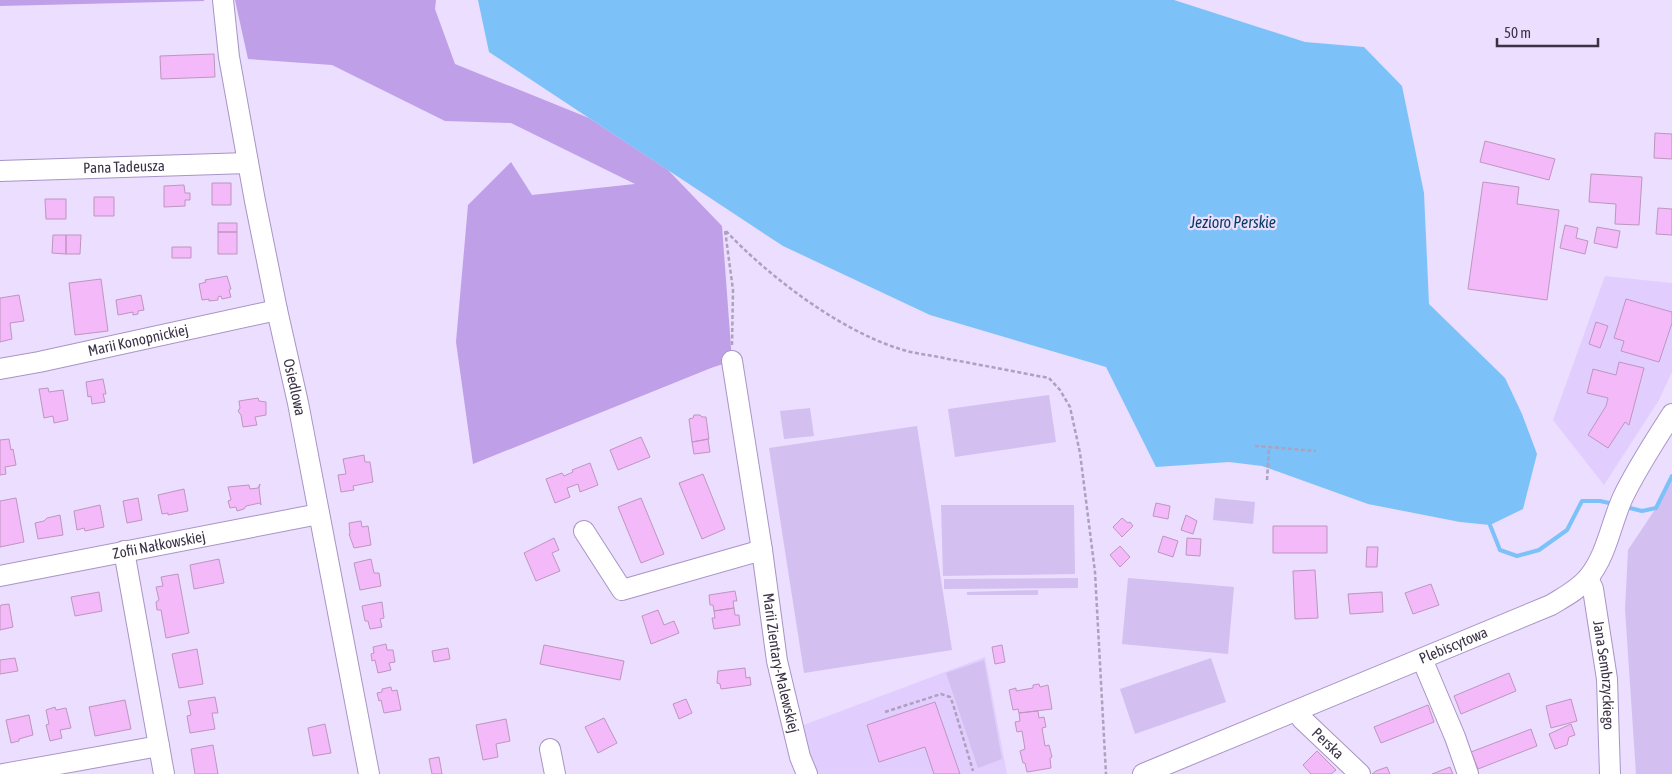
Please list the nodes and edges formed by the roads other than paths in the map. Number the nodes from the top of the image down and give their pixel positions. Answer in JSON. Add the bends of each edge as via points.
{"nodes":[{"id":1,"x":223,"y":0,"type":"edge"},
{"id":2,"x":248,"y":163,"type":"junction"},
{"id":3,"x":0,"y":171,"type":"edge"},
{"id":4,"x":277,"y":310,"type":"junction"},
{"id":5,"x":732,"y":361,"type":"road end"},
{"id":6,"x":0,"y":369,"type":"edge"},
{"id":7,"x":1672,"y":414,"type":"edge"},
{"id":8,"x":319,"y":514,"type":"junction"},
{"id":9,"x":584,"y":530,"type":"dead end"},
{"id":10,"x":762,"y":550,"type":"junction"},
{"id":11,"x":124,"y":551,"type":"junction"},
{"id":12,"x":0,"y":576,"type":"edge"},
{"id":13,"x":1588,"y":578,"type":"junction"},
{"id":14,"x":1422,"y":659,"type":"junction"},
{"id":15,"x":1297,"y":711,"type":"junction"},
{"id":16,"x":158,"y":746,"type":"junction"},
{"id":17,"x":550,"y":749,"type":"dead end"},
{"id":18,"x":3,"y":774,"type":"edge"},
{"id":19,"x":164,"y":774,"type":"edge"},
{"id":20,"x":369,"y":774,"type":"edge"},
{"id":21,"x":555,"y":774,"type":"edge"},
{"id":22,"x":807,"y":774,"type":"edge"},
{"id":23,"x":1143,"y":774,"type":"edge"},
{"id":24,"x":1360,"y":774,"type":"edge"},
{"id":25,"x":1468,"y":774,"type":"edge"},
{"id":26,"x":1610,"y":774,"type":"edge"}],
"edges":[{"from":1,"to":2,"type":"street","name":"Osiedlowa","via":[[229,57]]},
{"from":2,"to":3,"type":"street","name":"Pana Tadeusza"},
{"from":2,"to":4,"type":"street","name":"Osiedlowa"},
{"from":4,"to":6,"type":"street","name":"Marii Konopnickiej"},
{"from":4,"to":8,"type":"street","name":"Osiedlowa"},
{"from":5,"to":10,"type":"street","name":"Marii Zientary-Malewskiej"},
{"from":7,"to":13,"type":"street","name":"Plebiscytowa","via":[[1634,474]]},
{"from":8,"to":11,"type":"street","name":"Zofii Nałkowskiej"},
{"from":8,"to":20,"type":"street","name":"Osiedlowa"},
{"from":9,"to":10,"type":"street","via":[[622,590]]},
{"from":10,"to":22,"type":"street","name":"Marii Zientary-Malewskiej","via":[[777,661]]},
{"from":11,"to":12,"type":"street","name":"Zofii Nałkowskiej"},
{"from":11,"to":16,"type":"street"},
{"from":13,"to":14,"type":"street","name":"Plebiscytowa","via":[[1551,605]]},
{"from":13,"to":26,"type":"street","name":"Jana Sembrzyckiego","via":[[1593,589],[1607,679]]},
{"from":14,"to":15,"type":"street","name":"Plebiscytowa"},
{"from":14,"to":25,"type":"street"},
{"from":15,"to":23,"type":"street","name":"Plebiscytowa"},
{"from":15,"to":24,"type":"street","name":"Perska"},
{"from":16,"to":18,"type":"street"},
{"from":16,"to":19,"type":"street"},
{"from":17,"to":21,"type":"street"}]}
